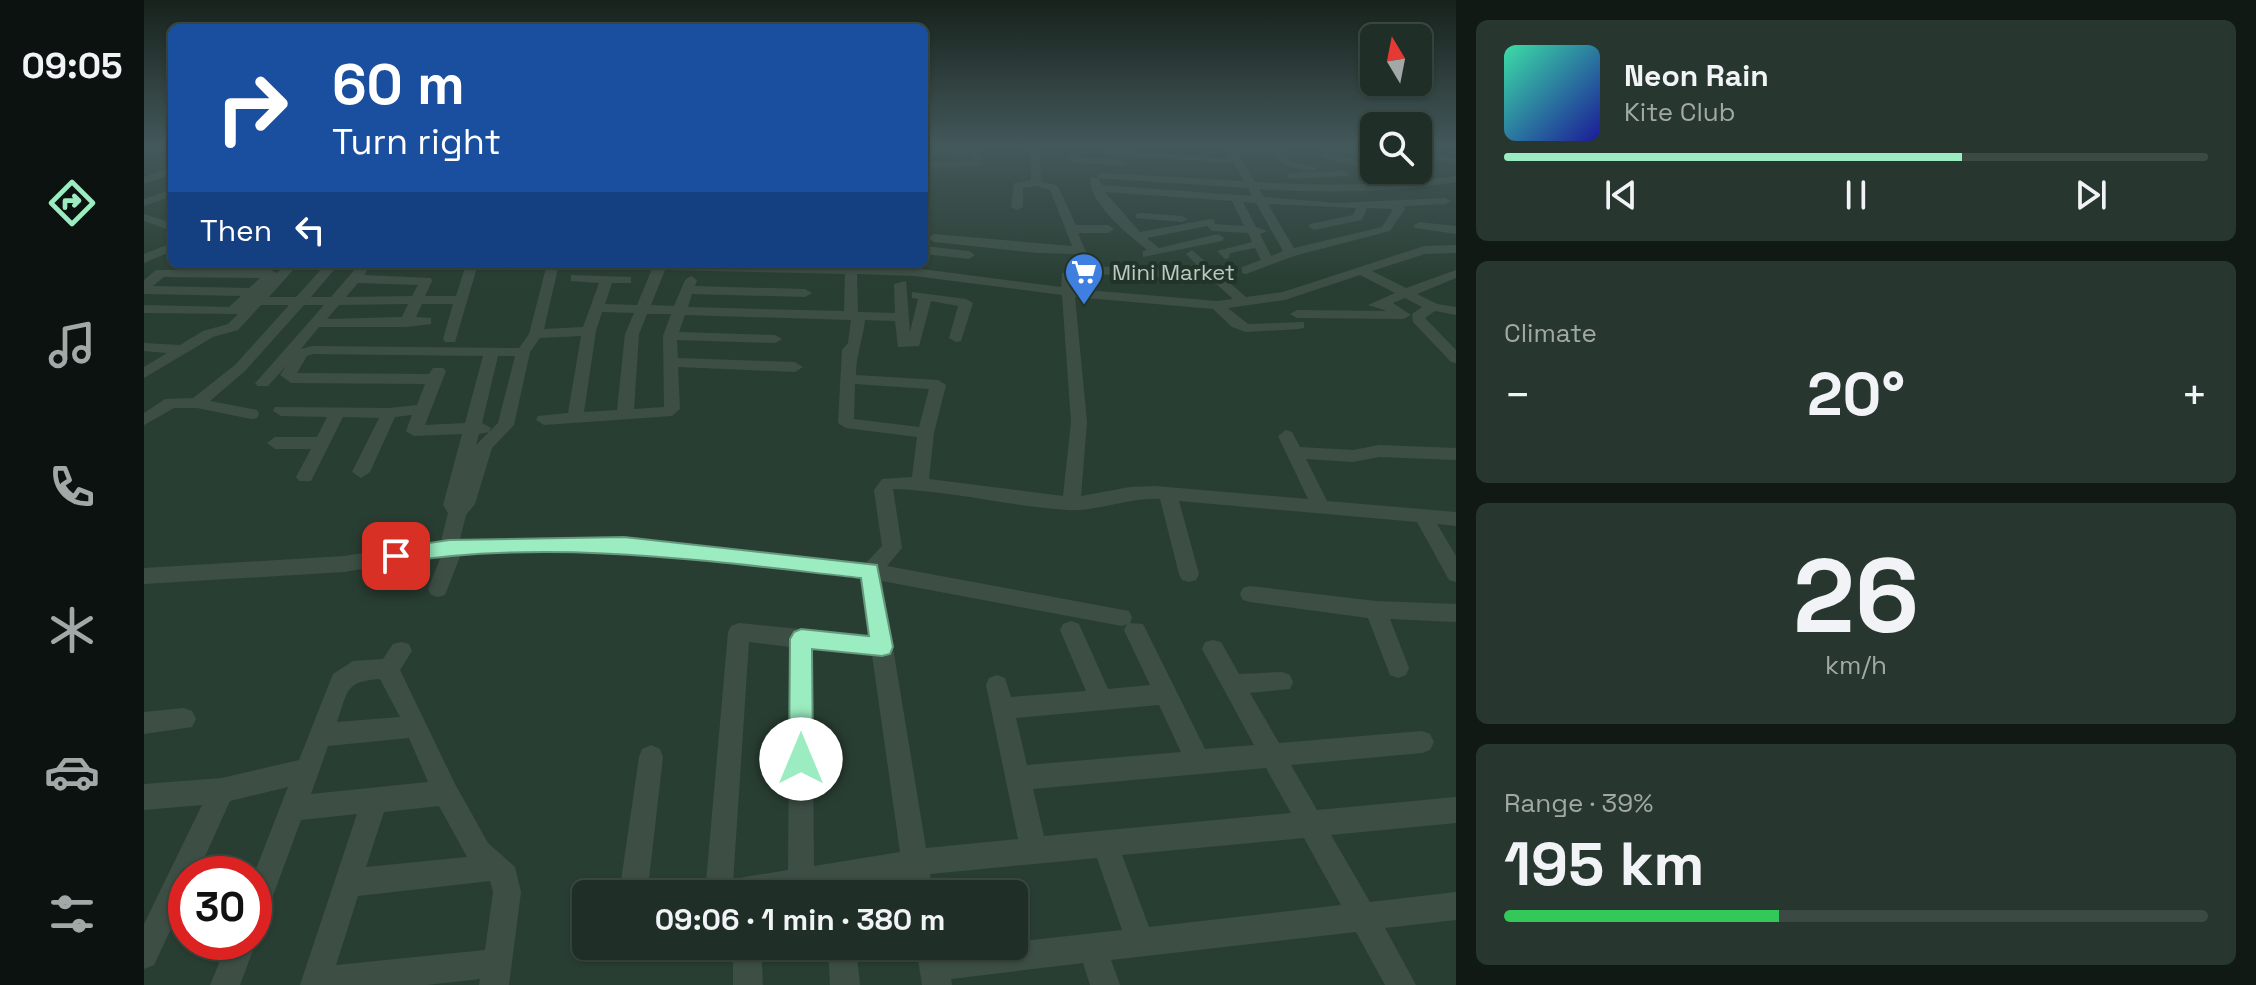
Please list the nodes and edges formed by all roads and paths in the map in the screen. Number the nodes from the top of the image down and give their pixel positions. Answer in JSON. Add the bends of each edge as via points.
{"nodes":[{"id":1,"x":1018,"y":192,"type":"edge"},
{"id":2,"x":1055,"y":192,"type":"edge"},
{"id":3,"x":1103,"y":192,"type":"edge"},
{"id":4,"x":1141,"y":192,"type":"edge"},
{"id":5,"x":1254,"y":192,"type":"edge"},
{"id":6,"x":1438,"y":192,"type":"edge"},
{"id":7,"x":168,"y":194,"type":"edge"},
{"id":8,"x":1161,"y":198,"type":"junction"},
{"id":9,"x":1236,"y":199,"type":"junction"},
{"id":10,"x":149,"y":201,"type":"edge"},
{"id":11,"x":1114,"y":201,"type":"dead end"},
{"id":12,"x":1259,"y":201,"type":"junction"},
{"id":13,"x":1445,"y":201,"type":"junction"},
{"id":14,"x":1363,"y":205,"type":"junction"},
{"id":15,"x":1398,"y":206,"type":"junction"},
{"id":16,"x":1017,"y":207,"type":"dead end"},
{"id":17,"x":1217,"y":209,"type":"dead end"},
{"id":18,"x":1456,"y":211,"type":"edge"},
{"id":19,"x":144,"y":217,"type":"edge"},
{"id":20,"x":1210,"y":223,"type":"junction"},
{"id":21,"x":168,"y":226,"type":"edge"},
{"id":22,"x":1419,"y":226,"type":"dead end"},
{"id":23,"x":1069,"y":229,"type":"junction"},
{"id":24,"x":1108,"y":229,"type":"dead end"},
{"id":25,"x":1153,"y":229,"type":"junction"},
{"id":26,"x":1251,"y":229,"type":"junction"},
{"id":27,"x":1456,"y":230,"type":"edge"},
{"id":28,"x":1132,"y":232,"type":"junction"},
{"id":29,"x":1278,"y":233,"type":"junction"},
{"id":30,"x":144,"y":242,"type":"edge"},
{"id":31,"x":932,"y":242,"type":"edge"},
{"id":32,"x":1258,"y":244,"type":"junction"},
{"id":33,"x":1332,"y":244,"type":"junction"},
{"id":34,"x":168,"y":248,"type":"edge"},
{"id":35,"x":168,"y":248,"type":"edge"},
{"id":36,"x":970,"y":248,"type":"junction"},
{"id":37,"x":1456,"y":249,"type":"edge"},
{"id":38,"x":1079,"y":250,"type":"junction"},
{"id":39,"x":1290,"y":253,"type":"junction"},
{"id":40,"x":144,"y":259,"type":"edge"},
{"id":41,"x":1268,"y":262,"type":"junction"},
{"id":42,"x":1163,"y":266,"type":"dead end"},
{"id":43,"x":286,"y":268,"type":"edge"},
{"id":44,"x":329,"y":268,"type":"edge"},
{"id":45,"x":471,"y":268,"type":"edge"},
{"id":46,"x":552,"y":268,"type":"edge"},
{"id":47,"x":659,"y":268,"type":"edge"},
{"id":48,"x":667,"y":268,"type":"edge"},
{"id":49,"x":831,"y":268,"type":"edge"},
{"id":50,"x":851,"y":268,"type":"edge"},
{"id":51,"x":862,"y":268,"type":"edge"},
{"id":52,"x":1088,"y":270,"type":"junction"},
{"id":53,"x":1246,"y":270,"type":"dead end"},
{"id":54,"x":1362,"y":271,"type":"junction"},
{"id":55,"x":1456,"y":274,"type":"edge"},
{"id":56,"x":690,"y":275,"type":"edge"},
{"id":57,"x":1214,"y":276,"type":"junction"},
{"id":58,"x":965,"y":277,"type":"junction"},
{"id":59,"x":576,"y":278,"type":"dead end"},
{"id":60,"x":607,"y":280,"type":"junction"},
{"id":61,"x":626,"y":280,"type":"dead end"},
{"id":62,"x":144,"y":288,"type":"edge"},
{"id":63,"x":1066,"y":292,"type":"junction"},
{"id":64,"x":1404,"y":292,"type":"junction"},
{"id":65,"x":1095,"y":295,"type":"junction"},
{"id":66,"x":256,"y":296,"type":"junction"},
{"id":67,"x":926,"y":296,"type":"junction"},
{"id":68,"x":301,"y":300,"type":"junction"},
{"id":69,"x":335,"y":300,"type":"junction"},
{"id":70,"x":460,"y":300,"type":"junction"},
{"id":71,"x":417,"y":301,"type":"junction"},
{"id":72,"x":1382,"y":302,"type":"junction"},
{"id":73,"x":1245,"y":303,"type":"junction"},
{"id":74,"x":1217,"y":305,"type":"junction"},
{"id":75,"x":1433,"y":307,"type":"junction"},
{"id":76,"x":597,"y":308,"type":"junction"},
{"id":77,"x":144,"y":309,"type":"edge"},
{"id":78,"x":640,"y":310,"type":"junction"},
{"id":79,"x":679,"y":312,"type":"junction"},
{"id":80,"x":1455,"y":312,"type":"edge"},
{"id":81,"x":804,"y":315,"type":"junction"},
{"id":82,"x":854,"y":316,"type":"junction"},
{"id":83,"x":1346,"y":316,"type":"junction"},
{"id":84,"x":903,"y":317,"type":"junction"},
{"id":85,"x":426,"y":321,"type":"dead end"},
{"id":86,"x":315,"y":323,"type":"junction"},
{"id":87,"x":406,"y":323,"type":"junction"},
{"id":88,"x":589,"y":331,"type":"junction"},
{"id":89,"x":536,"y":334,"type":"junction"},
{"id":90,"x":670,"y":336,"type":"junction"},
{"id":91,"x":956,"y":338,"type":"dead end"},
{"id":92,"x":775,"y":339,"type":"dead end"},
{"id":93,"x":447,"y":346,"type":"junction"},
{"id":94,"x":144,"y":347,"type":"edge"},
{"id":95,"x":180,"y":349,"type":"junction"},
{"id":96,"x":492,"y":352,"type":"junction"},
{"id":97,"x":523,"y":352,"type":"junction"},
{"id":98,"x":1456,"y":359,"type":"edge"},
{"id":99,"x":671,"y":362,"type":"junction"},
{"id":100,"x":795,"y":367,"type":"dead end"},
{"id":101,"x":144,"y":373,"type":"edge"},
{"id":102,"x":435,"y":379,"type":"junction"},
{"id":103,"x":850,"y":379,"type":"junction"},
{"id":104,"x":263,"y":383,"type":"dead end"},
{"id":105,"x":197,"y":403,"type":"junction"},
{"id":106,"x":423,"y":409,"type":"junction"},
{"id":107,"x":281,"y":411,"type":"dead end"},
{"id":108,"x":338,"y":412,"type":"junction"},
{"id":109,"x":389,"y":413,"type":"junction"},
{"id":110,"x":251,"y":414,"type":"dead end"},
{"id":111,"x":625,"y":415,"type":"junction"},
{"id":112,"x":575,"y":418,"type":"junction"},
{"id":113,"x":144,"y":420,"type":"edge"},
{"id":114,"x":544,"y":420,"type":"dead end"},
{"id":115,"x":506,"y":425,"type":"junction"},
{"id":116,"x":471,"y":429,"type":"junction"},
{"id":117,"x":926,"y":433,"type":"junction"},
{"id":118,"x":275,"y":443,"type":"dead end"},
{"id":119,"x":321,"y":443,"type":"junction"},
{"id":120,"x":476,"y":447,"type":"junction"},
{"id":121,"x":1456,"y":454,"type":"edge"},
{"id":122,"x":361,"y":472,"type":"dead end"},
{"id":123,"x":305,"y":477,"type":"dead end"},
{"id":124,"x":920,"y":484,"type":"junction"},
{"id":125,"x":1168,"y":494,"type":"junction"},
{"id":126,"x":1071,"y":504,"type":"junction"},
{"id":127,"x":1321,"y":506,"type":"junction"},
{"id":128,"x":1423,"y":516,"type":"junction"},
{"id":129,"x":1456,"y":519,"type":"edge"},
{"id":130,"x":449,"y":547,"type":"junction"},
{"id":131,"x":870,"y":571,"type":"junction"},
{"id":132,"x":1189,"y":574,"type":"dead end"},
{"id":133,"x":1456,"y":574,"type":"edge"},
{"id":134,"x":144,"y":576,"type":"edge"},
{"id":135,"x":438,"y":589,"type":"dead end"},
{"id":136,"x":1250,"y":594,"type":"dead end"},
{"id":137,"x":1376,"y":610,"type":"junction"},
{"id":138,"x":1456,"y":613,"type":"edge"},
{"id":139,"x":1071,"y":630,"type":"dead end"},
{"id":140,"x":801,"y":639,"type":"junction"},
{"id":141,"x":882,"y":647,"type":"junction"},
{"id":142,"x":1213,"y":649,"type":"dead end"},
{"id":143,"x":1398,"y":668,"type":"dead end"},
{"id":144,"x":1282,"y":682,"type":"dead end"},
{"id":145,"x":1232,"y":684,"type":"junction"},
{"id":146,"x":997,"y":685,"type":"dead end"},
{"id":147,"x":1166,"y":694,"type":"junction"},
{"id":148,"x":1101,"y":700,"type":"junction"},
{"id":149,"x":1002,"y":709,"type":"junction"},
{"id":150,"x":184,"y":719,"type":"dead end"},
{"id":151,"x":144,"y":723,"type":"edge"},
{"id":152,"x":413,"y":727,"type":"junction"},
{"id":153,"x":322,"y":735,"type":"junction"},
{"id":154,"x":1422,"y":742,"type":"dead end"},
{"id":155,"x":1271,"y":756,"type":"junction"},
{"id":156,"x":651,"y":757,"type":"dead end"},
{"id":157,"x":1198,"y":762,"type":"junction"},
{"id":158,"x":307,"y":770,"type":"junction"},
{"id":159,"x":1018,"y":778,"type":"junction"},
{"id":160,"x":222,"y":791,"type":"junction"},
{"id":161,"x":446,"y":793,"type":"junction"},
{"id":162,"x":144,"y":797,"type":"edge"},
{"id":163,"x":375,"y":799,"type":"junction"},
{"id":164,"x":293,"y":808,"type":"junction"},
{"id":165,"x":1456,"y":810,"type":"edge"},
{"id":166,"x":1310,"y":824,"type":"junction"},
{"id":167,"x":1105,"y":844,"type":"junction"},
{"id":168,"x":1034,"y":851,"type":"junction"},
{"id":169,"x":915,"y":862,"type":"junction"},
{"id":170,"x":272,"y":863,"type":"edge"},
{"id":171,"x":496,"y":867,"type":"junction"},
{"id":172,"x":635,"y":880,"type":"edge"},
{"id":173,"x":731,"y":880,"type":"edge"},
{"id":174,"x":801,"y":880,"type":"edge"},
{"id":175,"x":857,"y":880,"type":"edge"},
{"id":176,"x":918,"y":880,"type":"edge"},
{"id":177,"x":348,"y":883,"type":"junction"},
{"id":178,"x":1456,"y":906,"type":"edge"},
{"id":179,"x":1362,"y":915,"type":"junction"},
{"id":180,"x":1140,"y":940,"type":"junction"},
{"id":181,"x":1091,"y":946,"type":"junction"},
{"id":182,"x":144,"y":955,"type":"edge"},
{"id":183,"x":235,"y":960,"type":"edge"},
{"id":184,"x":747,"y":960,"type":"edge"},
{"id":185,"x":843,"y":960,"type":"edge"},
{"id":186,"x":933,"y":966,"type":"edge"},
{"id":187,"x":495,"y":974,"type":"edge"},
{"id":188,"x":411,"y":979,"type":"edge"},
{"id":189,"x":315,"y":983,"type":"edge"},
{"id":190,"x":225,"y":985,"type":"edge"},
{"id":191,"x":748,"y":985,"type":"edge"},
{"id":192,"x":845,"y":985,"type":"edge"},
{"id":193,"x":1105,"y":985,"type":"edge"},
{"id":194,"x":1401,"y":985,"type":"edge"}],
"edges":[{"from":1,"to":16,"type":"street"},
{"from":2,"to":23,"type":"street"},
{"from":3,"to":28,"type":"street","via":[[1106,204]]},
{"from":4,"to":8,"type":"street"},
{"from":5,"to":12,"type":"street"},
{"from":6,"to":13,"type":"street"},
{"from":7,"to":10,"type":"street"},
{"from":8,"to":9,"type":"street"},
{"from":8,"to":11,"type":"street"},
{"from":8,"to":20,"type":"street"},
{"from":9,"to":12,"type":"street"},
{"from":9,"to":26,"type":"street"},
{"from":12,"to":14,"type":"street"},
{"from":12,"to":29,"type":"street"},
{"from":13,"to":15,"type":"street"},
{"from":13,"to":18,"type":"street"},
{"from":14,"to":15,"type":"street"},
{"from":14,"to":33,"type":"street","via":[[1358,218],[1308,218]]},
{"from":15,"to":18,"type":"street"},
{"from":15,"to":33,"type":"street","via":[[1386,229]]},
{"from":17,"to":20,"type":"street"},
{"from":19,"to":21,"type":"street"},
{"from":20,"to":25,"type":"street"},
{"from":20,"to":25,"type":"street","via":[[1137,213]]},
{"from":20,"to":26,"type":"street"},
{"from":20,"to":28,"type":"street","via":[[1152,253]]},
{"from":20,"to":32,"type":"street","via":[[1224,253]]},
{"from":22,"to":27,"type":"street"},
{"from":23,"to":24,"type":"street"},
{"from":23,"to":38,"type":"street"},
{"from":25,"to":28,"type":"street"},
{"from":26,"to":29,"type":"street"},
{"from":26,"to":32,"type":"street"},
{"from":29,"to":39,"type":"street"},
{"from":30,"to":34,"type":"street"},
{"from":31,"to":36,"type":"street"},
{"from":32,"to":41,"type":"street"},
{"from":33,"to":39,"type":"street"},
{"from":35,"to":40,"type":"street"},
{"from":36,"to":38,"type":"street"},
{"from":36,"to":58,"type":"street"},
{"from":37,"to":54,"type":"street","via":[[1424,250]]},
{"from":38,"to":52,"type":"street"},
{"from":39,"to":41,"type":"street"},
{"from":41,"to":53,"type":"street"},
{"from":42,"to":57,"type":"street","via":[[1195,257]]},
{"from":43,"to":66,"type":"street"},
{"from":44,"to":68,"type":"street"},
{"from":45,"to":70,"type":"street"},
{"from":46,"to":89,"type":"street"},
{"from":47,"to":78,"type":"street"},
{"from":48,"to":56,"type":"street"},
{"from":49,"to":56,"type":"street"},
{"from":50,"to":82,"type":"street"},
{"from":51,"to":58,"type":"street"},
{"from":52,"to":57,"type":"street"},
{"from":52,"to":63,"type":"street","via":[[1069,273]]},
{"from":52,"to":65,"type":"street"},
{"from":54,"to":64,"type":"street"},
{"from":54,"to":73,"type":"street"},
{"from":55,"to":64,"type":"street"},
{"from":56,"to":79,"type":"street"},
{"from":56,"to":81,"type":"street","via":[[806,288]]},
{"from":57,"to":73,"type":"street"},
{"from":58,"to":63,"type":"street"},
{"from":59,"to":60,"type":"street"},
{"from":60,"to":61,"type":"street"},
{"from":60,"to":76,"type":"street"},
{"from":62,"to":66,"type":"street"},
{"from":62,"to":66,"type":"street","via":[[161,273],[271,274]]},
{"from":63,"to":65,"type":"street"},
{"from":63,"to":126,"type":"street","via":[[1079,422]]},
{"from":64,"to":72,"type":"street"},
{"from":64,"to":75,"type":"street"},
{"from":65,"to":74,"type":"street"},
{"from":66,"to":68,"type":"street"},
{"from":66,"to":77,"type":"street","via":[[233,311]]},
{"from":66,"to":95,"type":"street","via":[[233,327]]},
{"from":67,"to":84,"type":"street","via":[[902,289]]},
{"from":67,"to":84,"type":"street","via":[[912,345],[901,342]]},
{"from":67,"to":91,"type":"street","via":[[967,305]]},
{"from":68,"to":69,"type":"street"},
{"from":68,"to":105,"type":"street","via":[[240,368]]},
{"from":69,"to":71,"type":"street"},
{"from":69,"to":71,"type":"street","via":[[357,275],[426,281]]},
{"from":69,"to":86,"type":"street"},
{"from":70,"to":71,"type":"street"},
{"from":70,"to":93,"type":"street"},
{"from":71,"to":87,"type":"street"},
{"from":72,"to":83,"type":"street"},
{"from":72,"to":83,"type":"street","via":[[1404,315]]},
{"from":73,"to":74,"type":"street"},
{"from":74,"to":83,"type":"street","via":[[1246,328]]},
{"from":75,"to":80,"type":"street"},
{"from":75,"to":98,"type":"street","via":[[1418,319]]},
{"from":76,"to":78,"type":"street"},
{"from":76,"to":88,"type":"street"},
{"from":78,"to":79,"type":"street"},
{"from":78,"to":111,"type":"street","via":[[632,334]]},
{"from":79,"to":81,"type":"street"},
{"from":79,"to":90,"type":"street"},
{"from":81,"to":82,"type":"street"},
{"from":82,"to":84,"type":"street"},
{"from":82,"to":103,"type":"street"},
{"from":85,"to":87,"type":"street"},
{"from":86,"to":87,"type":"street"},
{"from":86,"to":104,"type":"street"},
{"from":88,"to":89,"type":"street"},
{"from":88,"to":112,"type":"street"},
{"from":89,"to":97,"type":"street"},
{"from":90,"to":92,"type":"street"},
{"from":90,"to":99,"type":"street"},
{"from":93,"to":96,"type":"street"},
{"from":93,"to":102,"type":"street"},
{"from":93,"to":102,"type":"street","via":[[312,350],[302,353],[288,375]]},
{"from":94,"to":95,"type":"street"},
{"from":95,"to":101,"type":"street"},
{"from":96,"to":97,"type":"street"},
{"from":96,"to":116,"type":"street"},
{"from":97,"to":115,"type":"street"},
{"from":99,"to":100,"type":"street"},
{"from":99,"to":111,"type":"street","via":[[672,409]]},
{"from":102,"to":106,"type":"street"},
{"from":103,"to":117,"type":"street","via":[[847,425]]},
{"from":103,"to":117,"type":"street","via":[[938,385]]},
{"from":105,"to":110,"type":"street"},
{"from":105,"to":113,"type":"street","via":[[174,403]]},
{"from":106,"to":109,"type":"street"},
{"from":106,"to":116,"type":"street","via":[[416,432]]},
{"from":107,"to":108,"type":"street"},
{"from":108,"to":109,"type":"street"},
{"from":108,"to":119,"type":"street"},
{"from":109,"to":122,"type":"street"},
{"from":111,"to":112,"type":"street"},
{"from":112,"to":114,"type":"street"},
{"from":115,"to":116,"type":"street"},
{"from":115,"to":120,"type":"street"},
{"from":116,"to":120,"type":"street"},
{"from":117,"to":124,"type":"street"},
{"from":118,"to":119,"type":"street"},
{"from":119,"to":123,"type":"street"},
{"from":120,"to":130,"type":"street","via":[[452,505],[457,512]]},
{"from":121,"to":127,"type":"street","via":[[1379,451],[1353,456],[1290,444]]},
{"from":124,"to":126,"type":"street"},
{"from":124,"to":131,"type":"street","via":[[883,486],[892,548]]},
{"from":125,"to":126,"type":"street","via":[[1130,493]]},
{"from":125,"to":127,"type":"street"},
{"from":125,"to":132,"type":"street"},
{"from":127,"to":128,"type":"street"},
{"from":128,"to":129,"type":"street"},
{"from":128,"to":133,"type":"street"},
{"from":130,"to":131,"type":"street","via":[[624,545]]},
{"from":130,"to":134,"type":"street","via":[[344,564]]},
{"from":130,"to":135,"type":"street","via":[[452,558]]},
{"from":131,"to":141,"type":"street"},
{"from":131,"to":147,"type":"street","via":[[1129,623]]},
{"from":136,"to":137,"type":"street"},
{"from":137,"to":138,"type":"street"},
{"from":137,"to":143,"type":"street"},
{"from":139,"to":148,"type":"street"},
{"from":140,"to":141,"type":"street"},
{"from":140,"to":173,"type":"street","via":[[739,632]]},
{"from":140,"to":174,"type":"street"},
{"from":141,"to":169,"type":"street"},
{"from":142,"to":145,"type":"street"},
{"from":144,"to":145,"type":"street"},
{"from":145,"to":155,"type":"street"},
{"from":146,"to":149,"type":"street"},
{"from":147,"to":148,"type":"street"},
{"from":147,"to":157,"type":"street"},
{"from":148,"to":149,"type":"street"},
{"from":149,"to":159,"type":"street"},
{"from":150,"to":151,"type":"street"},
{"from":152,"to":153,"type":"street"},
{"from":152,"to":153,"type":"street","via":[[395,681],[394,661],[345,676]]},
{"from":152,"to":161,"type":"street"},
{"from":153,"to":158,"type":"street"},
{"from":154,"to":155,"type":"street"},
{"from":155,"to":157,"type":"street"},
{"from":155,"to":166,"type":"street"},
{"from":156,"to":172,"type":"street"},
{"from":157,"to":159,"type":"street"},
{"from":158,"to":160,"type":"street"},
{"from":158,"to":164,"type":"street"},
{"from":159,"to":168,"type":"street"},
{"from":160,"to":162,"type":"street"},
{"from":160,"to":182,"type":"street"},
{"from":161,"to":163,"type":"street"},
{"from":161,"to":171,"type":"street","via":[[479,852]]},
{"from":163,"to":164,"type":"street"},
{"from":163,"to":177,"type":"street"},
{"from":164,"to":170,"type":"street"},
{"from":165,"to":166,"type":"street"},
{"from":166,"to":167,"type":"street"},
{"from":166,"to":179,"type":"street"},
{"from":167,"to":168,"type":"street"},
{"from":167,"to":180,"type":"street"},
{"from":168,"to":169,"type":"street"},
{"from":169,"to":175,"type":"street"},
{"from":169,"to":176,"type":"street"},
{"from":171,"to":177,"type":"street"},
{"from":171,"to":187,"type":"street","via":[[505,877],[507,892]]},
{"from":177,"to":189,"type":"street"},
{"from":178,"to":179,"type":"street"},
{"from":179,"to":180,"type":"street"},
{"from":179,"to":194,"type":"street"},
{"from":180,"to":181,"type":"street"},
{"from":181,"to":186,"type":"street"},
{"from":181,"to":193,"type":"street"},
{"from":183,"to":190,"type":"street"},
{"from":184,"to":191,"type":"street"},
{"from":185,"to":192,"type":"street"},
{"from":187,"to":188,"type":"street"},
{"from":188,"to":189,"type":"street"}]}
